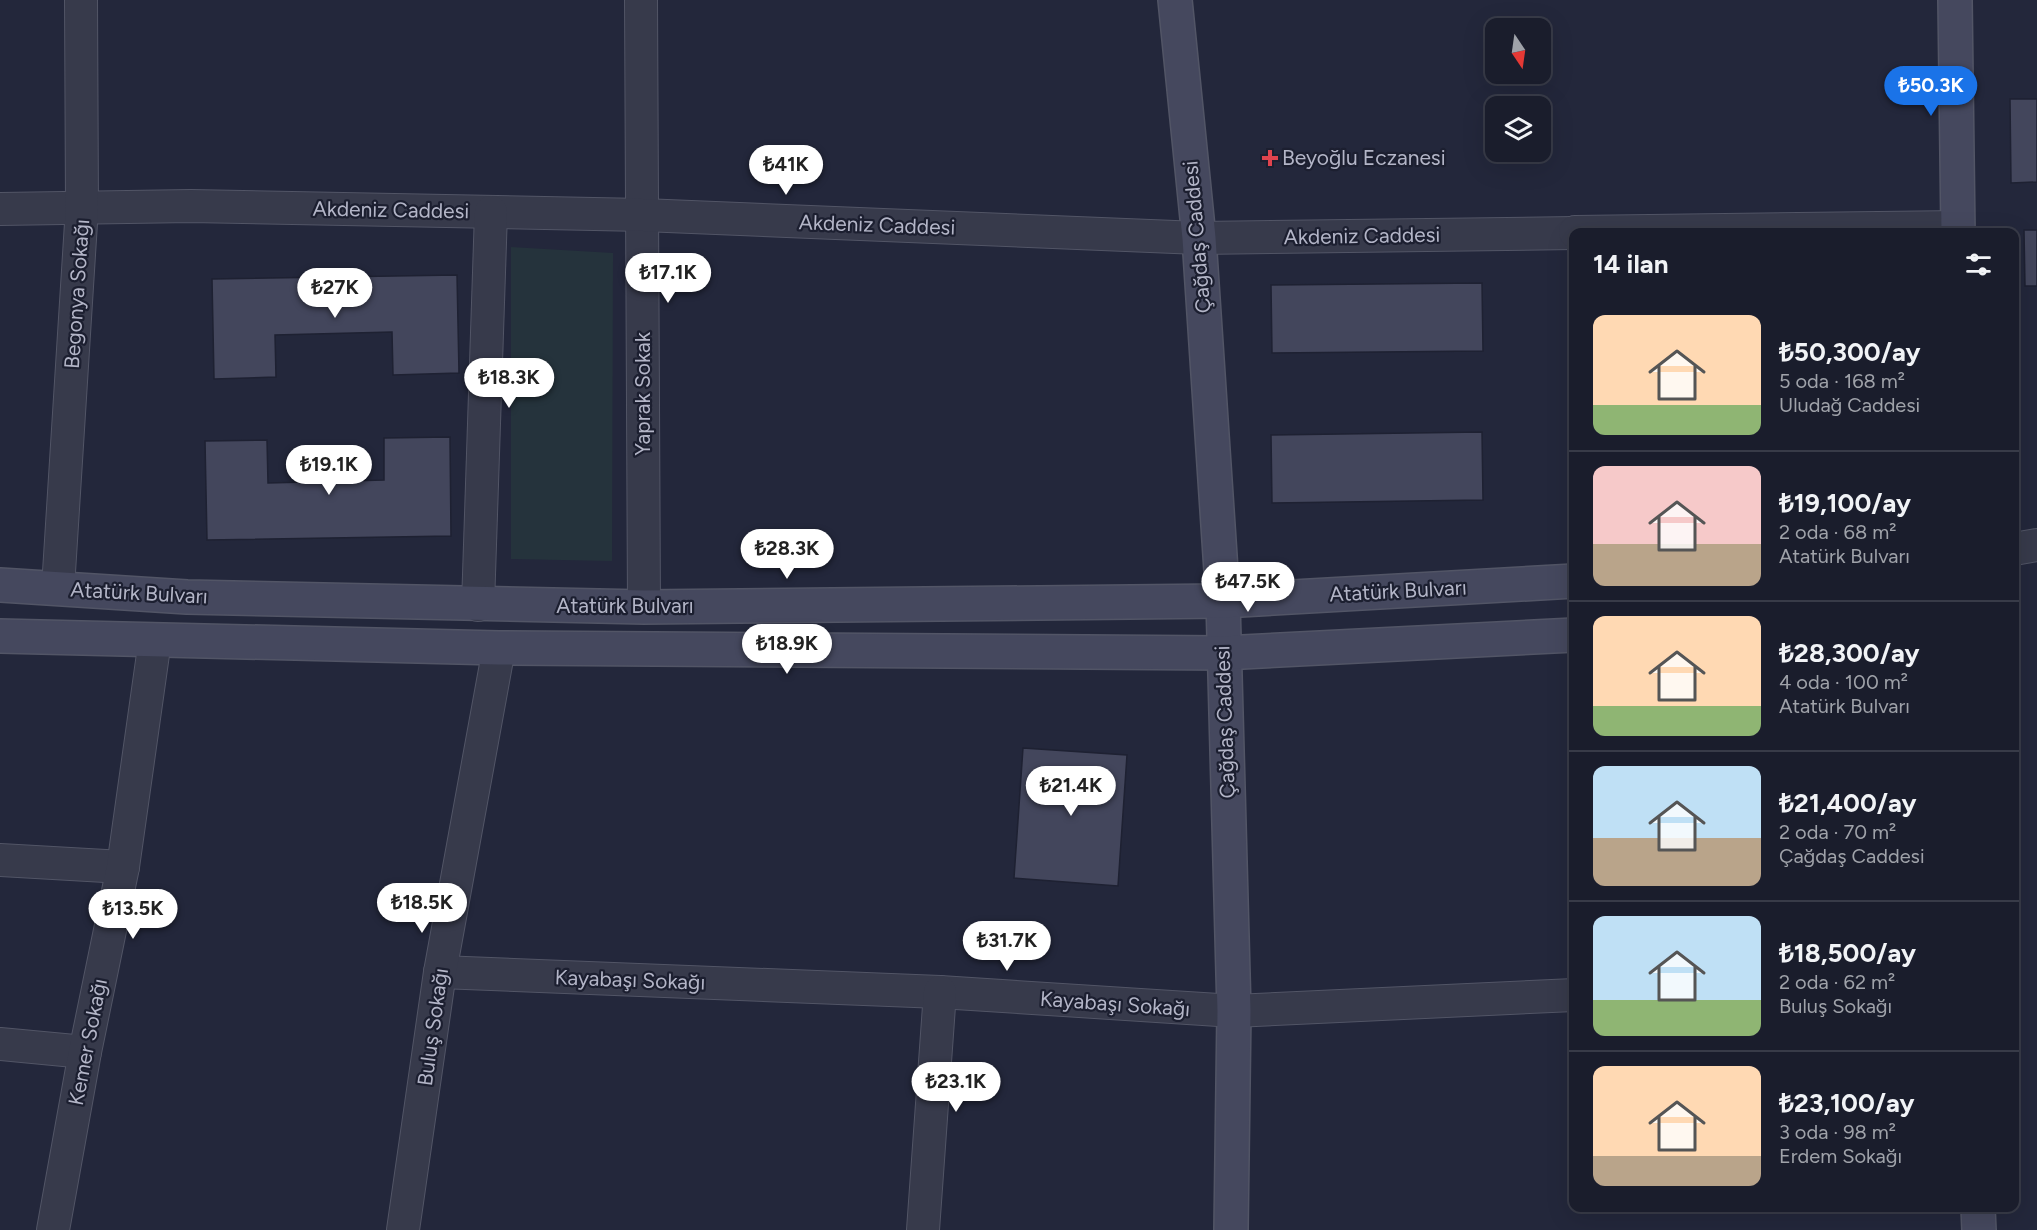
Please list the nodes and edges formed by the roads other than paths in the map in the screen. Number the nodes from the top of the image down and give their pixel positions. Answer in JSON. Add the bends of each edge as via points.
{"nodes":[{"id":1,"x":81,"y":0,"type":"edge"},
{"id":2,"x":641,"y":0,"type":"edge"},
{"id":3,"x":1175,"y":0,"type":"edge"},
{"id":4,"x":1955,"y":0,"type":"edge"},
{"id":5,"x":82,"y":207,"type":"junction"},
{"id":6,"x":0,"y":208,"type":"edge"},
{"id":7,"x":491,"y":212,"type":"junction"},
{"id":8,"x":643,"y":215,"type":"junction"},
{"id":9,"x":1958,"y":228,"type":"edge"},
{"id":10,"x":1569,"y":232,"type":"edge"},
{"id":11,"x":1199,"y":238,"type":"junction"},
{"id":12,"x":2037,"y":545,"type":"edge"},
{"id":13,"x":2019,"y":548,"type":"edge"},
{"id":14,"x":1569,"y":580,"type":"edge"},
{"id":15,"x":0,"y":585,"type":"edge"},
{"id":16,"x":58,"y":588,"type":"junction"},
{"id":17,"x":1222,"y":601,"type":"junction"},
{"id":18,"x":478,"y":605,"type":"junction"},
{"id":19,"x":644,"y":607,"type":"junction"},
{"id":20,"x":1569,"y":635,"type":"edge"},
{"id":21,"x":0,"y":636,"type":"edge"},
{"id":22,"x":155,"y":640,"type":"junction"},
{"id":23,"x":499,"y":648,"type":"junction"},
{"id":24,"x":1223,"y":653,"type":"junction"},
{"id":25,"x":0,"y":860,"type":"edge"},
{"id":26,"x":123,"y":867,"type":"junction"},
{"id":27,"x":440,"y":972,"type":"junction"},
{"id":28,"x":940,"y":992,"type":"junction"},
{"id":29,"x":1569,"y":995,"type":"edge"},
{"id":30,"x":1234,"y":1011,"type":"junction"},
{"id":31,"x":0,"y":1044,"type":"edge"},
{"id":32,"x":85,"y":1052,"type":"junction"},
{"id":33,"x":1978,"y":1212,"type":"edge"},
{"id":34,"x":53,"y":1230,"type":"edge"},
{"id":35,"x":403,"y":1230,"type":"edge"},
{"id":36,"x":923,"y":1230,"type":"edge"},
{"id":37,"x":1231,"y":1230,"type":"edge"},
{"id":38,"x":1979,"y":1230,"type":"edge"}],
"edges":[{"from":1,"to":5,"type":"street","name":"Begonya Sokağı"},
{"from":2,"to":8,"type":"street","name":"Yaprak Sokak"},
{"from":3,"to":11,"type":"street","name":"Çağdaş Caddesi"},
{"from":4,"to":9,"type":"street"},
{"from":5,"to":6,"type":"street","name":"Akdeniz Caddesi"},
{"from":5,"to":7,"type":"street","name":"Akdeniz Caddesi"},
{"from":5,"to":16,"type":"street","name":"Begonya Sokağı"},
{"from":7,"to":8,"type":"street","name":"Akdeniz Caddesi"},
{"from":7,"to":18,"type":"street"},
{"from":8,"to":11,"type":"street","name":"Akdeniz Caddesi"},
{"from":8,"to":19,"type":"street","name":"Yaprak Sokak"},
{"from":10,"to":11,"type":"street","name":"Akdeniz Caddesi"},
{"from":11,"to":17,"type":"street","name":"Çağdaş Caddesi"},
{"from":12,"to":13,"type":"street"},
{"from":14,"to":17,"type":"street","name":"Atatürk Bulvarı"},
{"from":15,"to":16,"type":"street","name":"Atatürk Bulvarı"},
{"from":16,"to":18,"type":"street","name":"Atatürk Bulvarı","via":[[187,597]]},
{"from":17,"to":19,"type":"street","name":"Atatürk Bulvarı"},
{"from":17,"to":24,"type":"street","name":"Çağdaş Caddesi"},
{"from":18,"to":19,"type":"street","name":"Atatürk Bulvarı"},
{"from":20,"to":24,"type":"street"},
{"from":21,"to":22,"type":"street"},
{"from":22,"to":23,"type":"street"},
{"from":22,"to":26,"type":"street","name":"Kemer Sokağı"},
{"from":23,"to":24,"type":"street"},
{"from":23,"to":27,"type":"street","name":"Buluş Sokağı"},
{"from":24,"to":30,"type":"street","name":"Çağdaş Caddesi"},
{"from":25,"to":26,"type":"street"},
{"from":26,"to":32,"type":"street","name":"Kemer Sokağı"},
{"from":27,"to":28,"type":"street","name":"Kayabaşı Sokağı"},
{"from":27,"to":35,"type":"street","name":"Buluş Sokağı"},
{"from":28,"to":30,"type":"street","name":"Kayabaşı Sokağı"},
{"from":28,"to":36,"type":"street"},
{"from":29,"to":30,"type":"street","name":"Kayabaşı Sokağı"},
{"from":30,"to":37,"type":"street","name":"Çağdaş Caddesi"},
{"from":31,"to":32,"type":"street"},
{"from":32,"to":34,"type":"street","name":"Kemer Sokağı"},
{"from":33,"to":38,"type":"street"}]}
